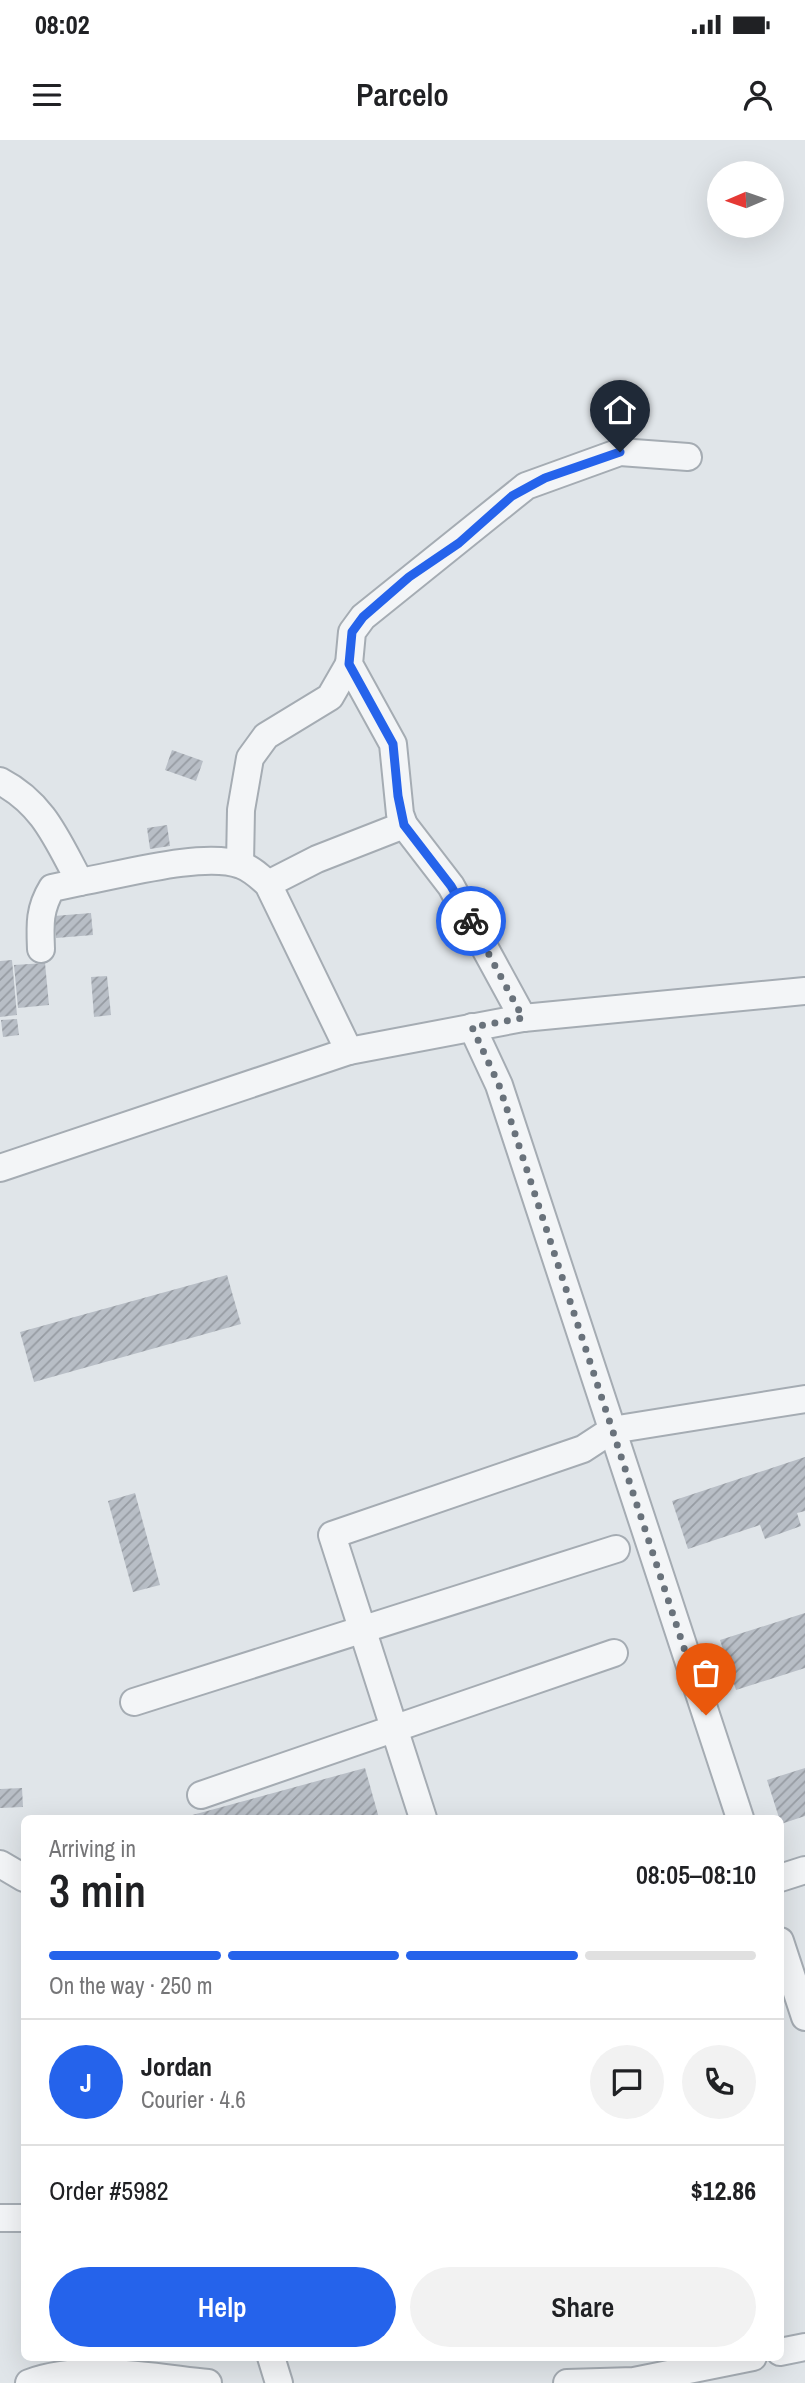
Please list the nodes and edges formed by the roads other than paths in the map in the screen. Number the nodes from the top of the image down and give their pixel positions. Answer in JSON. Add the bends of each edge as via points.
{"nodes":[{"id":1,"x":688,"y":457,"type":"dead end"},
{"id":2,"x":349,"y":664,"type":"junction"},
{"id":3,"x":0,"y":781,"type":"edge"},
{"id":4,"x":404,"y":825,"type":"junction"},
{"id":5,"x":240,"y":864,"type":"junction"},
{"id":6,"x":80,"y":882,"type":"junction"},
{"id":7,"x":268,"y":884,"type":"junction"},
{"id":8,"x":41,"y":949,"type":"dead end"},
{"id":9,"x":805,"y":991,"type":"edge"},
{"id":10,"x":523,"y":1018,"type":"junction"},
{"id":11,"x":472,"y":1027,"type":"junction"},
{"id":12,"x":349,"y":1051,"type":"junction"},
{"id":13,"x":0,"y":1168,"type":"edge"},
{"id":14,"x":805,"y":1399,"type":"edge"},
{"id":15,"x":612,"y":1430,"type":"junction"},
{"id":16,"x":616,"y":1549,"type":"dead end"},
{"id":17,"x":363,"y":1630,"type":"junction"},
{"id":18,"x":614,"y":1653,"type":"dead end"},
{"id":19,"x":134,"y":1702,"type":"dead end"},
{"id":20,"x":396,"y":1728,"type":"junction"},
{"id":21,"x":201,"y":1795,"type":"dead end"},
{"id":22,"x":422,"y":1815,"type":"edge"},
{"id":23,"x":739,"y":1815,"type":"edge"},
{"id":24,"x":0,"y":1864,"type":"edge"},
{"id":25,"x":805,"y":1870,"type":"edge"},
{"id":26,"x":21,"y":1876,"type":"edge"},
{"id":27,"x":784,"y":1877,"type":"edge"},
{"id":28,"x":784,"y":1953,"type":"edge"},
{"id":29,"x":805,"y":2017,"type":"edge"},
{"id":30,"x":0,"y":2218,"type":"edge"},
{"id":31,"x":21,"y":2218,"type":"edge"},
{"id":32,"x":805,"y":2347,"type":"edge"},
{"id":33,"x":784,"y":2351,"type":"edge"},
{"id":34,"x":272,"y":2361,"type":"edge"},
{"id":35,"x":734,"y":2361,"type":"edge"},
{"id":36,"x":29,"y":2383,"type":"edge"},
{"id":37,"x":208,"y":2383,"type":"edge"},
{"id":38,"x":279,"y":2383,"type":"edge"},
{"id":39,"x":567,"y":2383,"type":"edge"}],
"edges":[{"from":1,"to":2,"type":"street","via":[[620,452],[526,486],[363,617],[352,632]]},
{"from":2,"to":4,"type":"street","via":[[393,744]]},
{"from":2,"to":5,"type":"street","via":[[330,697],[266,736],[250,758]]},
{"from":3,"to":6,"type":"street","via":[[22,793],[42,813]]},
{"from":4,"to":7,"type":"street"},
{"from":4,"to":10,"type":"street","via":[[451,886]]},
{"from":5,"to":6,"type":"street","via":[[195,861]]},
{"from":5,"to":7,"type":"street"},
{"from":6,"to":8,"type":"street","via":[[52,888],[45,899],[40,913]]},
{"from":7,"to":12,"type":"street"},
{"from":9,"to":10,"type":"street"},
{"from":10,"to":11,"type":"street"},
{"from":11,"to":12,"type":"street"},
{"from":11,"to":15,"type":"street","via":[[499,1085]]},
{"from":12,"to":13,"type":"street"},
{"from":14,"to":15,"type":"street"},
{"from":15,"to":17,"type":"street","via":[[583,1449],[332,1535]]},
{"from":15,"to":23,"type":"street"},
{"from":16,"to":17,"type":"street"},
{"from":17,"to":19,"type":"street"},
{"from":17,"to":20,"type":"street"},
{"from":18,"to":20,"type":"street"},
{"from":20,"to":21,"type":"street"},
{"from":20,"to":22,"type":"street"},
{"from":24,"to":26,"type":"street"},
{"from":25,"to":27,"type":"street"},
{"from":28,"to":29,"type":"street"},
{"from":30,"to":31,"type":"street"},
{"from":32,"to":33,"type":"street"},
{"from":34,"to":38,"type":"street"},
{"from":35,"to":39,"type":"street","via":[[635,2381]]},
{"from":36,"to":37,"type":"street","via":[[113,2374]]}]}
